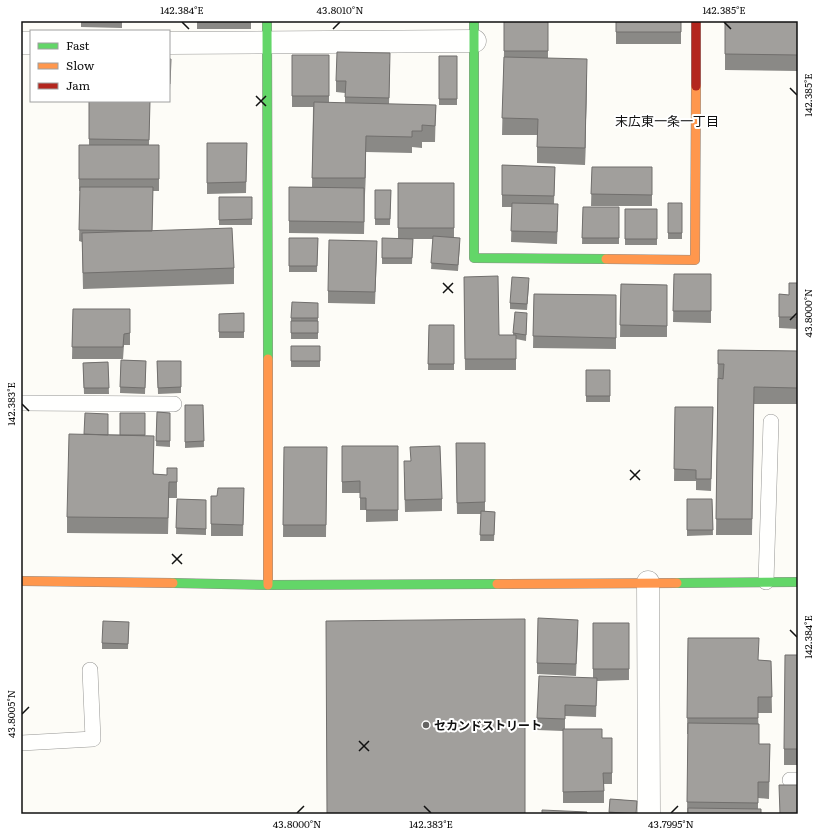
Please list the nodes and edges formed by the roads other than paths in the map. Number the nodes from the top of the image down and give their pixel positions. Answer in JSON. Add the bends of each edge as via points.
{"nodes":[{"id":1,"x":267,"y":21,"type":"edge"},
{"id":2,"x":696,"y":21,"type":"edge"},
{"id":3,"x":474,"y":31,"type":"edge"},
{"id":4,"x":170,"y":43,"type":"edge"},
{"id":5,"x":267,"y":43,"type":"junction"},
{"id":6,"x":21,"y":403,"type":"edge"},
{"id":7,"x":174,"y":404,"type":"dead end"},
{"id":8,"x":771,"y":422,"type":"dead end"},
{"id":9,"x":21,"y":581,"type":"edge"},
{"id":10,"x":648,"y":582,"type":"junction"},
{"id":11,"x":766,"y":582,"type":"junction"},
{"id":12,"x":798,"y":582,"type":"edge"},
{"id":13,"x":268,"y":585,"type":"junction"},
{"id":14,"x":90,"y":670,"type":"dead end"},
{"id":15,"x":21,"y":743,"type":"edge"},
{"id":16,"x":649,"y":814,"type":"edge"}],
"edges":[{"from":1,"to":5,"type":"street"},
{"from":2,"to":3,"type":"street","via":[[695,260],[474,258]]},
{"from":3,"to":5,"type":"street"},
{"from":4,"to":5,"type":"street"},
{"from":5,"to":13,"type":"street"},
{"from":6,"to":7,"type":"lane"},
{"from":8,"to":11,"type":"lane"},
{"from":9,"to":13,"type":"street"},
{"from":10,"to":11,"type":"street"},
{"from":10,"to":13,"type":"street"},
{"from":10,"to":16,"type":"street"},
{"from":11,"to":12,"type":"street"},
{"from":14,"to":15,"type":"lane","via":[[93,739]]}]}
